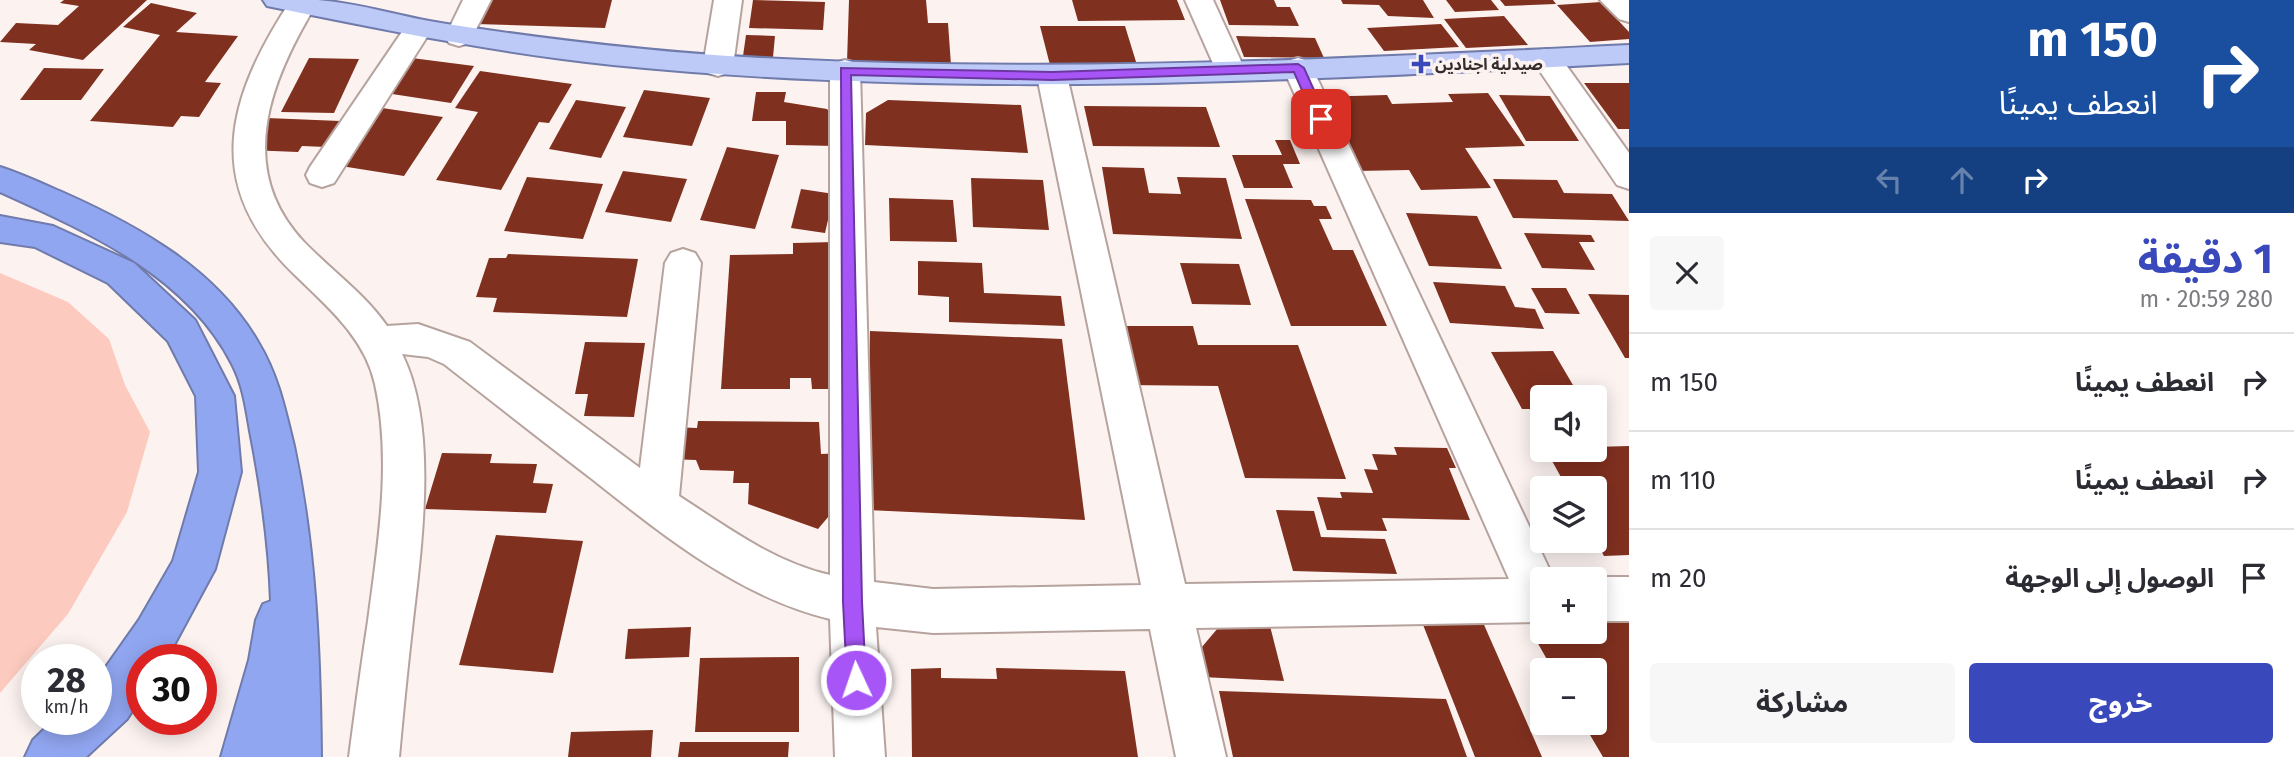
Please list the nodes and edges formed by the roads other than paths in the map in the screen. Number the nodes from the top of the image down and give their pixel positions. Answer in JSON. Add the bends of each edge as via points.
{"nodes":[{"id":1,"x":477,"y":0,"type":"edge"},
{"id":2,"x":728,"y":0,"type":"edge"},
{"id":3,"x":1199,"y":0,"type":"edge"},
{"id":4,"x":1614,"y":0,"type":"edge"},
{"id":5,"x":294,"y":2,"type":"edge"},
{"id":6,"x":1629,"y":12,"type":"edge"},
{"id":7,"x":418,"y":29,"type":"junction"},
{"id":8,"x":459,"y":37,"type":"junction"},
{"id":9,"x":1629,"y":54,"type":"edge"},
{"id":10,"x":1546,"y":58,"type":"junction"},
{"id":11,"x":718,"y":66,"type":"junction"},
{"id":12,"x":1298,"y":68,"type":"junction"},
{"id":13,"x":1230,"y":70,"type":"junction"},
{"id":14,"x":845,"y":71,"type":"junction"},
{"id":15,"x":1052,"y":76,"type":"junction"},
{"id":16,"x":322,"y":175,"type":"dead end"},
{"id":17,"x":1629,"y":177,"type":"edge"},
{"id":18,"x":0,"y":179,"type":"edge"},
{"id":19,"x":0,"y":229,"type":"edge"},
{"id":20,"x":683,"y":263,"type":"dead end"},
{"id":21,"x":378,"y":346,"type":"junction"},
{"id":22,"x":657,"y":505,"type":"junction"},
{"id":23,"x":290,"y":562,"type":"junction"},
{"id":24,"x":1530,"y":574,"type":"edge"},
{"id":25,"x":1607,"y":599,"type":"edge"},
{"id":26,"x":1629,"y":599,"type":"edge"},
{"id":27,"x":1530,"y":600,"type":"edge"},
{"id":28,"x":852,"y":602,"type":"junction"},
{"id":29,"x":1168,"y":607,"type":"junction"},
{"id":30,"x":112,"y":699,"type":"edge"},
{"id":31,"x":74,"y":735,"type":"edge"},
{"id":32,"x":50,"y":757,"type":"edge"},
{"id":33,"x":246,"y":757,"type":"edge"},
{"id":34,"x":296,"y":757,"type":"edge"},
{"id":35,"x":374,"y":757,"type":"edge"},
{"id":36,"x":860,"y":757,"type":"edge"},
{"id":37,"x":1200,"y":757,"type":"edge"}],
"edges":[{"from":1,"to":8,"type":"street"},
{"from":2,"to":11,"type":"street"},
{"from":3,"to":13,"type":"street"},
{"from":4,"to":6,"type":"street"},
{"from":5,"to":7,"type":"main road"},
{"from":5,"to":21,"type":"street","via":[[254,98],[247,146],[249,171],[275,230],[359,316]]},
{"from":7,"to":8,"type":"main road"},
{"from":7,"to":16,"type":"street"},
{"from":8,"to":11,"type":"main road"},
{"from":9,"to":10,"type":"main road"},
{"from":10,"to":12,"type":"main road"},
{"from":10,"to":17,"type":"street"},
{"from":11,"to":14,"type":"main road"},
{"from":12,"to":13,"type":"main road"},
{"from":12,"to":24,"type":"street"},
{"from":13,"to":15,"type":"main road"},
{"from":14,"to":15,"type":"main road"},
{"from":14,"to":28,"type":"street"},
{"from":15,"to":29,"type":"street"},
{"from":18,"to":23,"type":"highway","via":[[88,217],[162,262],[212,306],[237,338],[259,383],[276,454]]},
{"from":19,"to":30,"type":"highway","via":[[41,235],[121,273],[182,331],[215,396],[220,472],[193,569]]},
{"from":20,"to":22,"type":"street"},
{"from":21,"to":22,"type":"street","via":[[386,341],[418,339],[457,353]]},
{"from":21,"to":35,"type":"street","via":[[393,378],[400,410],[405,481]]},
{"from":22,"to":28,"type":"street","via":[[752,568],[805,591]]},
{"from":23,"to":33,"type":"highway","via":[[272,660]]},
{"from":23,"to":34,"type":"highway","via":[[296,639]]},
{"from":25,"to":26,"type":"street"},
{"from":27,"to":29,"type":"street"},
{"from":28,"to":29,"type":"street","via":[[933,611]]},
{"from":28,"to":36,"type":"street"},
{"from":29,"to":37,"type":"street"},
{"from":31,"to":32,"type":"highway"}]}
